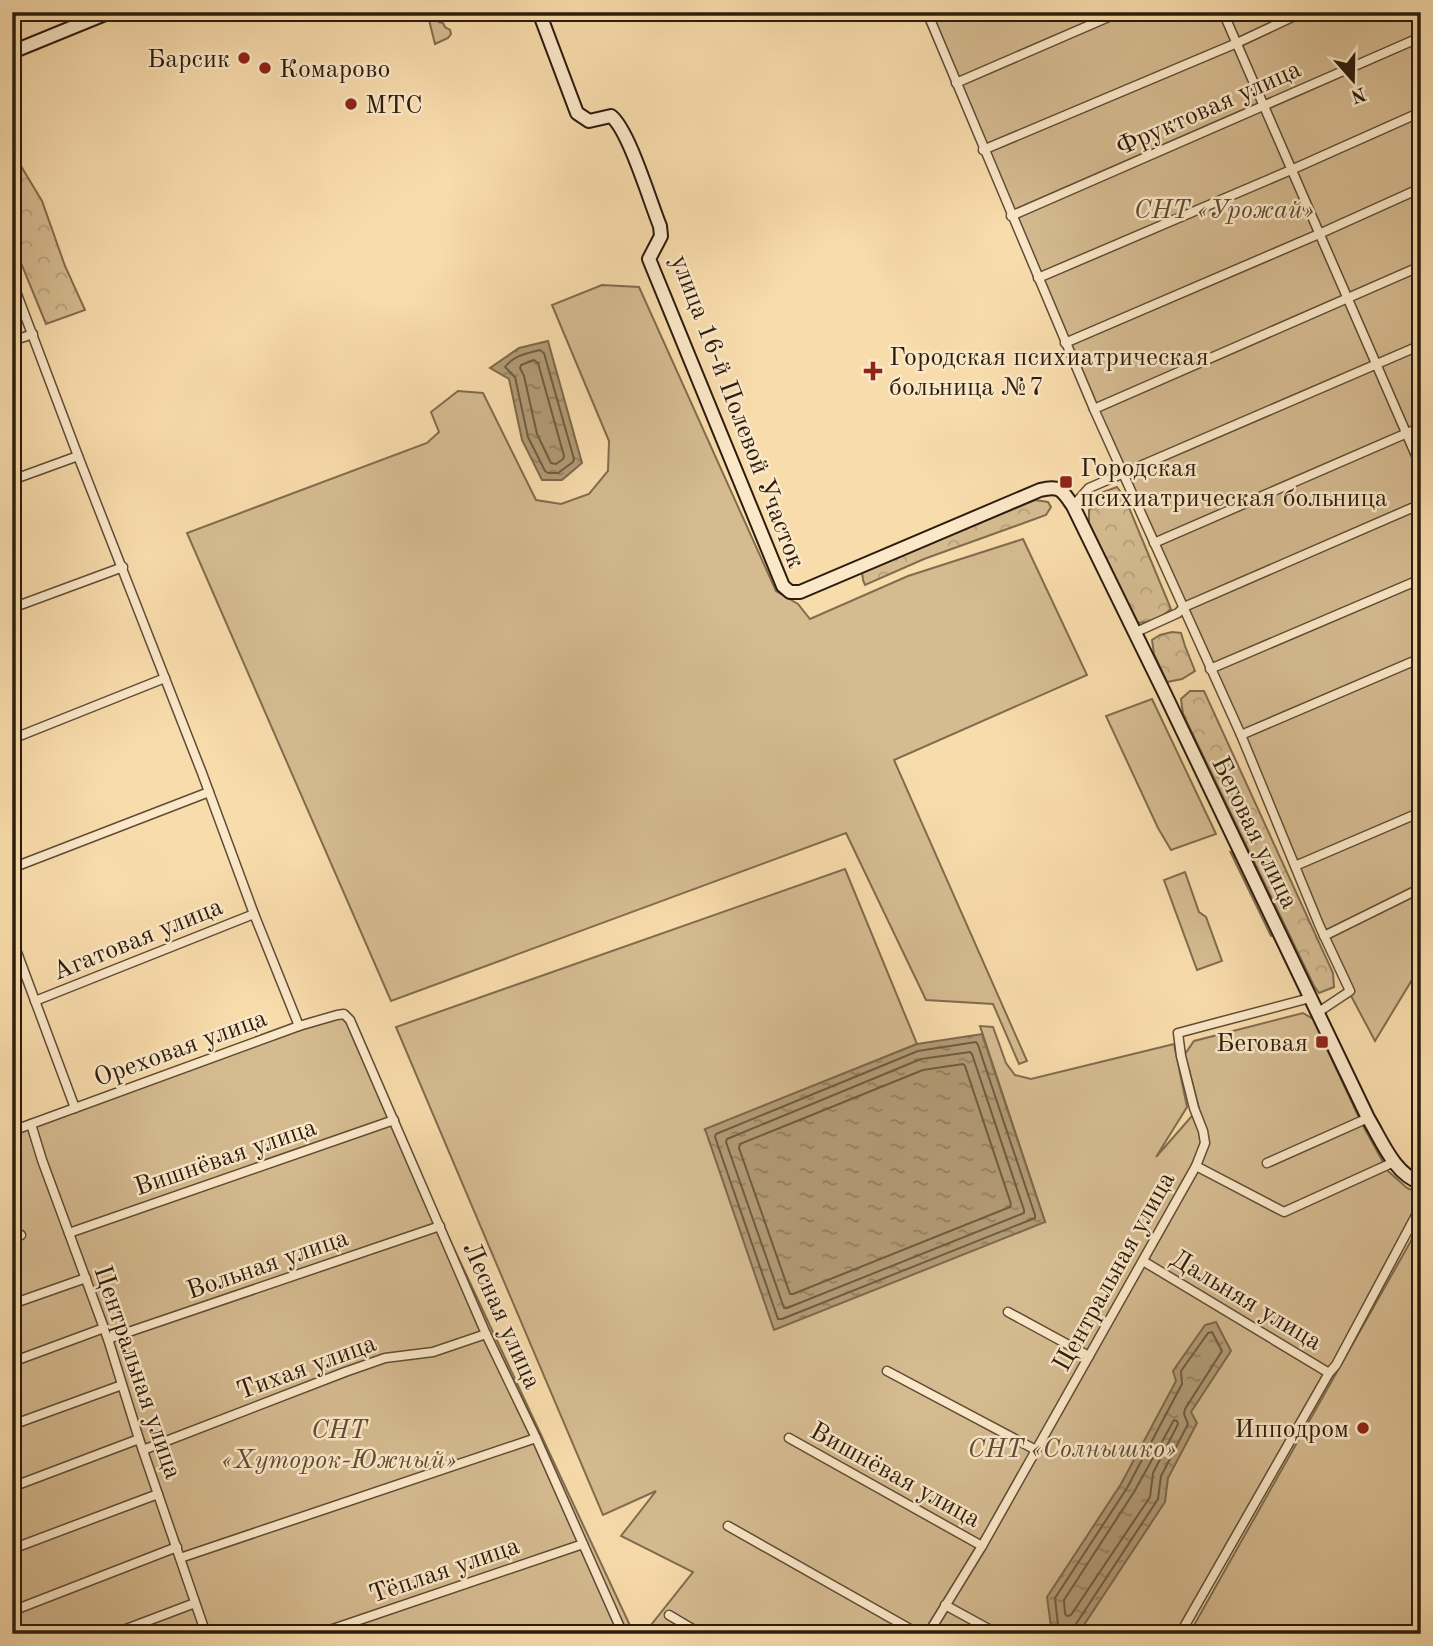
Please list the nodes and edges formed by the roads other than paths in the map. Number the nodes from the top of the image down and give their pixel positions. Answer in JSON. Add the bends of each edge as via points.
{"nodes":[{"id":1,"x":110,"y":12,"type":"edge"},
{"id":2,"x":539,"y":12,"type":"edge"},
{"id":3,"x":938,"y":12,"type":"edge"},
{"id":4,"x":1120,"y":12,"type":"edge"},
{"id":5,"x":1223,"y":12,"type":"edge"},
{"id":6,"x":1303,"y":12,"type":"edge"},
{"id":7,"x":928,"y":14,"type":"edge"},
{"id":8,"x":1421,"y":37,"type":"edge"},
{"id":9,"x":1237,"y":43,"type":"junction"},
{"id":10,"x":12,"y":52,"type":"edge"},
{"id":11,"x":956,"y":83,"type":"junction"},
{"id":12,"x":1263,"y":106,"type":"junction"},
{"id":13,"x":1421,"y":112,"type":"edge"},
{"id":14,"x":984,"y":149,"type":"junction"},
{"id":15,"x":1291,"y":170,"type":"junction"},
{"id":16,"x":1421,"y":188,"type":"edge"},
{"id":17,"x":1012,"y":216,"type":"junction"},
{"id":18,"x":1319,"y":234,"type":"junction"},
{"id":19,"x":1421,"y":266,"type":"edge"},
{"id":20,"x":1038,"y":278,"type":"junction"},
{"id":21,"x":12,"y":281,"type":"edge"},
{"id":22,"x":1347,"y":299,"type":"junction"},
{"id":23,"x":33,"y":334,"type":"junction"},
{"id":24,"x":12,"y":341,"type":"edge"},
{"id":25,"x":1065,"y":343,"type":"junction"},
{"id":26,"x":1421,"y":345,"type":"edge"},
{"id":27,"x":1375,"y":364,"type":"junction"},
{"id":28,"x":1094,"y":409,"type":"junction"},
{"id":29,"x":1421,"y":427,"type":"edge"},
{"id":30,"x":1406,"y":433,"type":"junction"},
{"id":31,"x":78,"y":456,"type":"junction"},
{"id":32,"x":1421,"y":467,"type":"edge"},
{"id":33,"x":1123,"y":474,"type":"junction"},
{"id":34,"x":12,"y":480,"type":"edge"},
{"id":35,"x":1063,"y":491,"type":"joint"},
{"id":36,"x":1421,"y":503,"type":"edge"},
{"id":37,"x":1073,"y":506,"type":"junction"},
{"id":38,"x":1154,"y":543,"type":"junction"},
{"id":39,"x":123,"y":567,"type":"junction"},
{"id":40,"x":1421,"y":579,"type":"edge"},
{"id":41,"x":1184,"y":607,"type":"junction"},
{"id":42,"x":12,"y":608,"type":"edge"},
{"id":43,"x":1134,"y":633,"type":"junction"},
{"id":44,"x":1421,"y":658,"type":"edge"},
{"id":45,"x":1210,"y":669,"type":"junction"},
{"id":46,"x":165,"y":678,"type":"junction"},
{"id":47,"x":1241,"y":735,"type":"junction"},
{"id":48,"x":12,"y":738,"type":"edge"},
{"id":49,"x":209,"y":792,"type":"junction"},
{"id":50,"x":1421,"y":812,"type":"edge"},
{"id":51,"x":1295,"y":866,"type":"junction"},
{"id":52,"x":12,"y":868,"type":"edge"},
{"id":53,"x":1421,"y":888,"type":"edge"},
{"id":54,"x":254,"y":914,"type":"junction"},
{"id":55,"x":1324,"y":936,"type":"junction"},
{"id":56,"x":12,"y":939,"type":"edge"},
{"id":57,"x":1310,"y":998,"type":"junction"},
{"id":58,"x":35,"y":1001,"type":"junction"},
{"id":59,"x":1317,"y":1013,"type":"junction"},
{"id":60,"x":344,"y":1014,"type":"joint"},
{"id":61,"x":299,"y":1026,"type":"junction"},
{"id":62,"x":75,"y":1108,"type":"junction"},
{"id":63,"x":1368,"y":1118,"type":"junction"},
{"id":64,"x":394,"y":1119,"type":"junction"},
{"id":65,"x":31,"y":1124,"type":"junction"},
{"id":66,"x":12,"y":1131,"type":"edge"},
{"id":67,"x":1394,"y":1162,"type":"junction"},
{"id":68,"x":1267,"y":1163,"type":"dead end"},
{"id":69,"x":1196,"y":1166,"type":"junction"},
{"id":70,"x":1421,"y":1183,"type":"edge"},
{"id":71,"x":1421,"y":1206,"type":"edge"},
{"id":72,"x":440,"y":1226,"type":"junction"},
{"id":73,"x":69,"y":1233,"type":"junction"},
{"id":74,"x":1143,"y":1261,"type":"junction"},
{"id":75,"x":86,"y":1278,"type":"junction"},
{"id":76,"x":12,"y":1304,"type":"edge"},
{"id":77,"x":1008,"y":1312,"type":"dead end"},
{"id":78,"x":104,"y":1328,"type":"junction"},
{"id":79,"x":486,"y":1334,"type":"junction"},
{"id":80,"x":108,"y":1339,"type":"junction"},
{"id":81,"x":1089,"y":1356,"type":"junction"},
{"id":82,"x":12,"y":1362,"type":"edge"},
{"id":83,"x":887,"y":1371,"type":"dead end"},
{"id":84,"x":1329,"y":1373,"type":"junction"},
{"id":85,"x":122,"y":1385,"type":"junction"},
{"id":86,"x":12,"y":1425,"type":"edge"},
{"id":87,"x":536,"y":1438,"type":"junction"},
{"id":88,"x":789,"y":1438,"type":"dead end"},
{"id":89,"x":139,"y":1439,"type":"junction"},
{"id":90,"x":143,"y":1450,"type":"junction"},
{"id":91,"x":1036,"y":1450,"type":"junction"},
{"id":92,"x":12,"y":1487,"type":"edge"},
{"id":93,"x":158,"y":1494,"type":"junction"},
{"id":94,"x":728,"y":1526,"type":"dead end"},
{"id":95,"x":583,"y":1544,"type":"junction"},
{"id":96,"x":982,"y":1546,"type":"junction"},
{"id":97,"x":177,"y":1547,"type":"junction"},
{"id":98,"x":12,"y":1549,"type":"edge"},
{"id":99,"x":180,"y":1558,"type":"junction"},
{"id":100,"x":195,"y":1603,"type":"junction"},
{"id":101,"x":945,"y":1605,"type":"junction"},
{"id":102,"x":12,"y":1611,"type":"edge"},
{"id":103,"x":669,"y":1615,"type":"dead end"},
{"id":104,"x":113,"y":1634,"type":"edge"},
{"id":105,"x":206,"y":1634,"type":"edge"},
{"id":106,"x":318,"y":1634,"type":"edge"},
{"id":107,"x":623,"y":1634,"type":"edge"},
{"id":108,"x":701,"y":1634,"type":"edge"},
{"id":109,"x":919,"y":1634,"type":"edge"},
{"id":110,"x":928,"y":1634,"type":"edge"},
{"id":111,"x":998,"y":1634,"type":"edge"},
{"id":112,"x":1180,"y":1634,"type":"edge"}],
"edges":[{"from":1,"to":10,"type":"street"},
{"from":2,"to":35,"type":"street","name":"улица 16-й Полевой Участок","via":[[581,116],[589,121],[611,116],[628,142],[660,226],[649,260],[783,586],[790,593],[1040,490],[1052,487]]},
{"from":3,"to":7,"type":"street"},
{"from":4,"to":11,"type":"street"},
{"from":5,"to":9,"type":"street"},
{"from":6,"to":9,"type":"street"},
{"from":7,"to":11,"type":"street"},
{"from":8,"to":12,"type":"street","name":"Фруктовая улица"},
{"from":9,"to":12,"type":"street"},
{"from":9,"to":14,"type":"street"},
{"from":11,"to":14,"type":"street"},
{"from":12,"to":15,"type":"street"},
{"from":12,"to":17,"type":"street","name":"Фруктовая улица"},
{"from":13,"to":15,"type":"street"},
{"from":14,"to":17,"type":"street"},
{"from":15,"to":18,"type":"street"},
{"from":15,"to":20,"type":"street"},
{"from":16,"to":18,"type":"street"},
{"from":17,"to":20,"type":"street"},
{"from":18,"to":22,"type":"street"},
{"from":18,"to":25,"type":"street"},
{"from":19,"to":22,"type":"street"},
{"from":20,"to":25,"type":"street"},
{"from":21,"to":23,"type":"street"},
{"from":22,"to":27,"type":"street"},
{"from":22,"to":28,"type":"street"},
{"from":23,"to":24,"type":"street"},
{"from":23,"to":31,"type":"street"},
{"from":25,"to":28,"type":"street"},
{"from":26,"to":27,"type":"street"},
{"from":27,"to":30,"type":"street"},
{"from":27,"to":33,"type":"street"},
{"from":28,"to":33,"type":"street"},
{"from":29,"to":30,"type":"street"},
{"from":30,"to":32,"type":"street"},
{"from":30,"to":38,"type":"street"},
{"from":31,"to":34,"type":"street"},
{"from":31,"to":39,"type":"street"},
{"from":33,"to":37,"type":"street","via":[[1089,488]]},
{"from":33,"to":38,"type":"street"},
{"from":35,"to":37,"type":"street","name":"Беговая улица"},
{"from":36,"to":41,"type":"street"},
{"from":37,"to":43,"type":"street","name":"Беговая улица"},
{"from":38,"to":41,"type":"street"},
{"from":39,"to":42,"type":"street"},
{"from":39,"to":46,"type":"street"},
{"from":40,"to":45,"type":"street"},
{"from":41,"to":43,"type":"street"},
{"from":41,"to":45,"type":"street"},
{"from":43,"to":57,"type":"street","name":"Беговая улица"},
{"from":44,"to":47,"type":"street"},
{"from":45,"to":47,"type":"street"},
{"from":46,"to":48,"type":"street"},
{"from":46,"to":49,"type":"street"},
{"from":47,"to":51,"type":"street"},
{"from":49,"to":52,"type":"street"},
{"from":49,"to":54,"type":"street"},
{"from":50,"to":51,"type":"street"},
{"from":51,"to":55,"type":"street"},
{"from":53,"to":55,"type":"street"},
{"from":54,"to":58,"type":"street","name":"Агатовая улица"},
{"from":54,"to":61,"type":"street"},
{"from":55,"to":59,"type":"street","via":[[1350,991]]},
{"from":56,"to":58,"type":"street"},
{"from":57,"to":59,"type":"street","name":"Беговая улица"},
{"from":57,"to":69,"type":"street","name":"Центральная улица","via":[[1178,1033],[1205,1143]]},
{"from":58,"to":62,"type":"street"},
{"from":59,"to":63,"type":"street","name":"Беговая улица"},
{"from":60,"to":61,"type":"street","name":"Ореховая улица"},
{"from":60,"to":64,"type":"street","name":"Лесная улица"},
{"from":61,"to":62,"type":"street","name":"Ореховая улица"},
{"from":62,"to":65,"type":"street","name":"Ореховая улица"},
{"from":63,"to":67,"type":"street","name":"Беговая улица"},
{"from":63,"to":68,"type":"street"},
{"from":64,"to":72,"type":"street","name":"Лесная улица"},
{"from":64,"to":73,"type":"street","name":"Вишнёвая улица"},
{"from":65,"to":66,"type":"street","name":"Ореховая улица"},
{"from":65,"to":73,"type":"street","name":"Центральная улица"},
{"from":67,"to":69,"type":"street","via":[[1284,1212]]},
{"from":67,"to":70,"type":"street","name":"Беговая улица","via":[[1406,1176]]},
{"from":69,"to":74,"type":"street","name":"Центральная улица"},
{"from":71,"to":84,"type":"street"},
{"from":72,"to":79,"type":"street","name":"Лесная улица"},
{"from":72,"to":80,"type":"street","name":"Вольная улица"},
{"from":73,"to":75,"type":"street","name":"Центральная улица"},
{"from":74,"to":81,"type":"street","name":"Центральная улица"},
{"from":74,"to":84,"type":"street","name":"Дальняя улица"},
{"from":75,"to":76,"type":"street"},
{"from":75,"to":78,"type":"street","name":"Центральная улица"},
{"from":77,"to":81,"type":"street"},
{"from":78,"to":80,"type":"street","name":"Центральная улица"},
{"from":78,"to":82,"type":"street"},
{"from":79,"to":87,"type":"street","name":"Лесная улица"},
{"from":79,"to":90,"type":"street","name":"Тихая улица","via":[[433,1352],[385,1358]]},
{"from":80,"to":85,"type":"street","name":"Центральная улица"},
{"from":81,"to":91,"type":"street","name":"Центральная улица"},
{"from":83,"to":91,"type":"street"},
{"from":84,"to":112,"type":"street"},
{"from":85,"to":86,"type":"street"},
{"from":85,"to":89,"type":"street","name":"Центральная улица"},
{"from":87,"to":95,"type":"street","name":"Лесная улица"},
{"from":87,"to":99,"type":"street"},
{"from":88,"to":96,"type":"street","name":"Вишнёвая улица"},
{"from":89,"to":90,"type":"street","name":"Центральная улица"},
{"from":89,"to":92,"type":"street"},
{"from":90,"to":93,"type":"street","name":"Центральная улица"},
{"from":91,"to":96,"type":"street","name":"Центральная улица"},
{"from":93,"to":97,"type":"street","name":"Центральная улица"},
{"from":93,"to":98,"type":"street"},
{"from":94,"to":109,"type":"street"},
{"from":95,"to":106,"type":"street","name":"Тёплая улица"},
{"from":95,"to":107,"type":"street","name":"Лесная улица"},
{"from":96,"to":101,"type":"street","name":"Центральная улица"},
{"from":97,"to":99,"type":"street","name":"Центральная улица"},
{"from":97,"to":102,"type":"street"},
{"from":99,"to":100,"type":"street","name":"Центральная улица"},
{"from":100,"to":104,"type":"street"},
{"from":100,"to":105,"type":"street","name":"Центральная улица"},
{"from":101,"to":110,"type":"street","name":"Центральная улица"},
{"from":101,"to":111,"type":"street"},
{"from":103,"to":108,"type":"street"}]}
